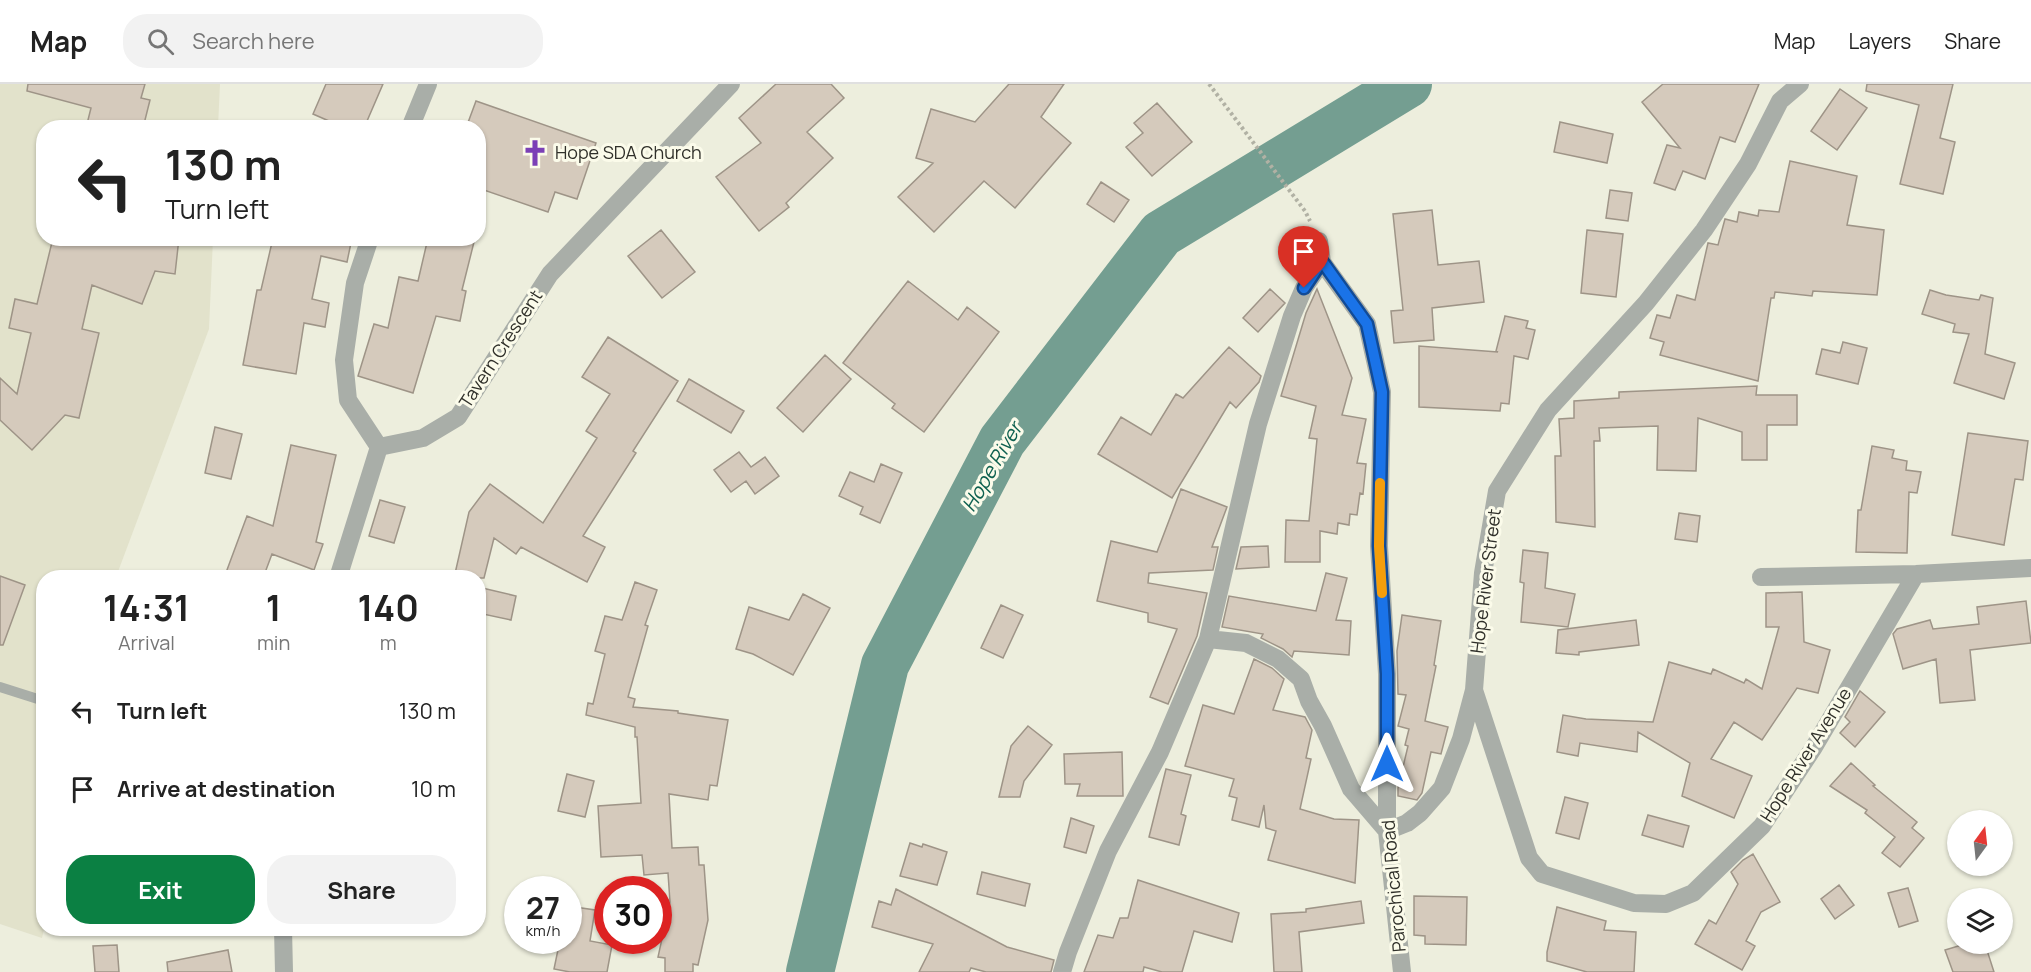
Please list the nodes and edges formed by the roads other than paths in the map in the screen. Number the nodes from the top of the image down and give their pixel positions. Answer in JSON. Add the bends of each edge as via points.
{"nodes":[{"id":1,"x":428,"y":84,"type":"edge"},
{"id":2,"x":731,"y":84,"type":"edge"},
{"id":3,"x":1800,"y":84,"type":"edge"},
{"id":4,"x":413,"y":120,"type":"edge"},
{"id":5,"x":1319,"y":241,"type":"dead end"},
{"id":6,"x":367,"y":246,"type":"edge"},
{"id":7,"x":1322,"y":261,"type":"junction"},
{"id":8,"x":379,"y":447,"type":"junction"},
{"id":9,"x":2031,"y":568,"type":"edge"},
{"id":10,"x":341,"y":570,"type":"edge"},
{"id":11,"x":1916,"y":574,"type":"junction"},
{"id":12,"x":1761,"y":577,"type":"dead end"},
{"id":13,"x":1208,"y":639,"type":"junction"},
{"id":14,"x":0,"y":687,"type":"edge"},
{"id":15,"x":1474,"y":690,"type":"junction"},
{"id":16,"x":36,"y":698,"type":"edge"},
{"id":17,"x":1387,"y":831,"type":"junction"},
{"id":18,"x":283,"y":936,"type":"edge"},
{"id":19,"x":284,"y":972,"type":"edge"},
{"id":20,"x":1062,"y":972,"type":"edge"},
{"id":21,"x":1402,"y":972,"type":"edge"}],
"edges":[{"from":1,"to":4,"type":"street"},
{"from":2,"to":8,"type":"street","name":"Tavern Crescent","via":[[550,274],[458,417],[423,438]]},
{"from":3,"to":15,"type":"street","name":"Hope River Street","via":[[1780,101],[1748,164],[1704,230],[1646,303],[1548,410],[1497,491],[1483,573]]},
{"from":5,"to":7,"type":"street","name":"Parochical Road"},
{"from":6,"to":8,"type":"street","via":[[355,283],[344,360],[348,400]]},
{"from":7,"to":13,"type":"street","via":[[1292,316],[1258,424]]},
{"from":7,"to":17,"type":"street","name":"Parochical Road","via":[[1367,324],[1382,392],[1379,546],[1387,674]]},
{"from":8,"to":10,"type":"street"},
{"from":9,"to":11,"type":"street"},
{"from":11,"to":12,"type":"street"},
{"from":11,"to":15,"type":"street","name":"Hope River Avenue","via":[[1814,747],[1762,826],[1692,893],[1666,904],[1634,903],[1542,874],[1529,858]]},
{"from":13,"to":17,"type":"street","via":[[1246,643],[1278,659],[1301,679],[1351,789]]},
{"from":13,"to":20,"type":"street","via":[[1160,752],[1108,851]]},
{"from":14,"to":16,"type":"lane"},
{"from":15,"to":17,"type":"street","name":"Hope River Street","via":[[1442,788],[1420,813]]},
{"from":17,"to":21,"type":"street","name":"Parochical Road"},
{"from":18,"to":19,"type":"street"}]}
